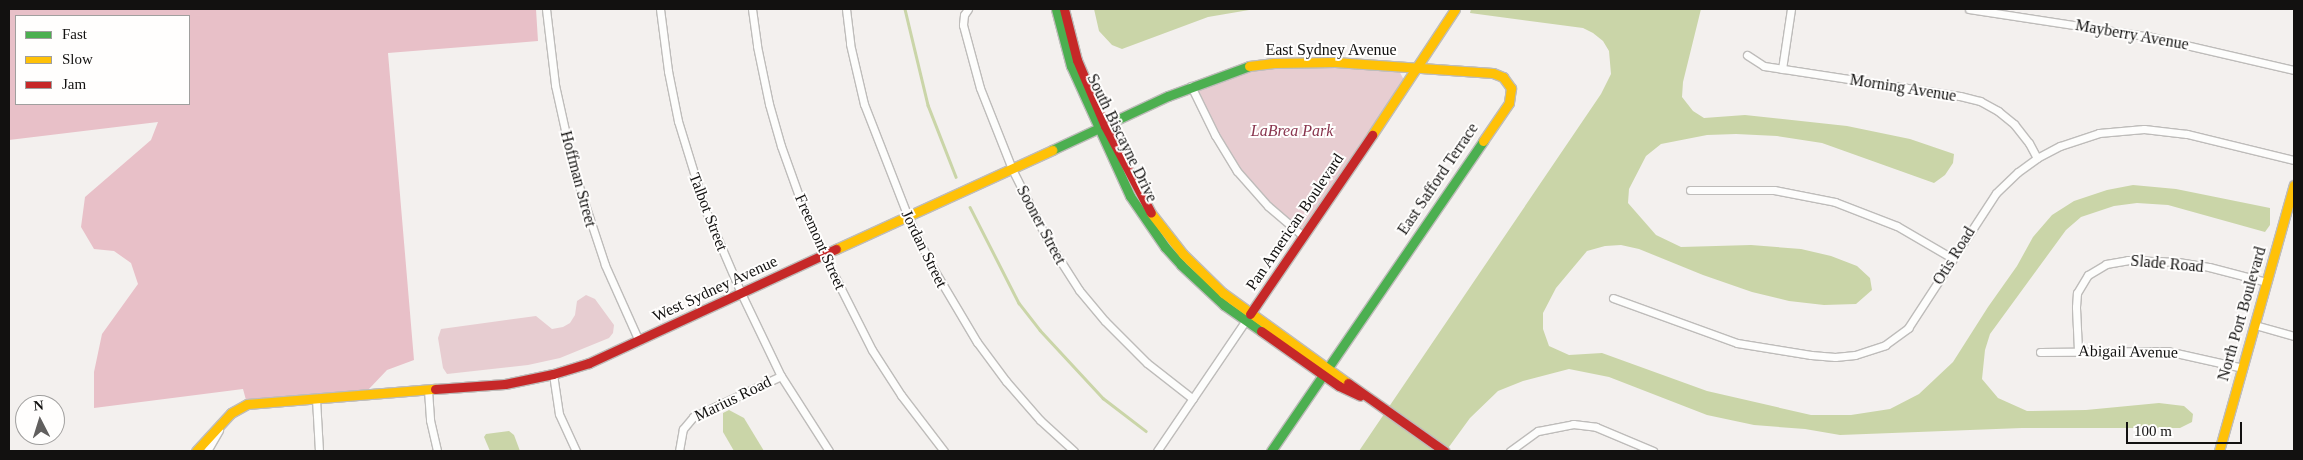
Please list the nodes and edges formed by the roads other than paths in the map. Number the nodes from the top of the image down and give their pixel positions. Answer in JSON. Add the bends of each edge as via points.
{"nodes":[{"id":1,"x":546,"y":9,"type":"edge"},
{"id":2,"x":660,"y":9,"type":"edge"},
{"id":3,"x":752,"y":9,"type":"edge"},
{"id":4,"x":846,"y":9,"type":"edge"},
{"id":5,"x":968,"y":9,"type":"edge"},
{"id":6,"x":1056,"y":9,"type":"edge"},
{"id":7,"x":1064,"y":9,"type":"edge"},
{"id":8,"x":1455,"y":9,"type":"edge"},
{"id":9,"x":1791,"y":9,"type":"edge"},
{"id":10,"x":1969,"y":9,"type":"edge"},
{"id":11,"x":1747,"y":55,"type":"dead end"},
{"id":12,"x":1419,"y":66,"type":"junction"},
{"id":13,"x":1782,"y":69,"type":"junction"},
{"id":14,"x":2294,"y":70,"type":"edge"},
{"id":15,"x":1191,"y":86,"type":"junction"},
{"id":16,"x":1101,"y":127,"type":"junction"},
{"id":17,"x":2036,"y":158,"type":"junction"},
{"id":18,"x":2294,"y":160,"type":"edge"},
{"id":19,"x":1012,"y":169,"type":"junction"},
{"id":20,"x":2294,"y":185,"type":"edge"},
{"id":21,"x":1690,"y":190,"type":"dead end"},
{"id":22,"x":908,"y":217,"type":"junction"},
{"id":23,"x":1303,"y":236,"type":"junction"},
{"id":24,"x":824,"y":255,"type":"junction"},
{"id":25,"x":1952,"y":258,"type":"junction"},
{"id":26,"x":2267,"y":282,"type":"junction"},
{"id":27,"x":741,"y":293,"type":"junction"},
{"id":28,"x":1613,"y":298,"type":"dead end"},
{"id":29,"x":1248,"y":317,"type":"junction"},
{"id":30,"x":2255,"y":325,"type":"junction"},
{"id":31,"x":2294,"y":336,"type":"edge"},
{"id":32,"x":639,"y":340,"type":"junction"},
{"id":33,"x":2078,"y":350,"type":"junction"},
{"id":34,"x":2040,"y":352,"type":"dead end"},
{"id":35,"x":2243,"y":368,"type":"junction"},
{"id":36,"x":1326,"y":370,"type":"junction"},
{"id":37,"x":553,"y":374,"type":"junction"},
{"id":38,"x":781,"y":376,"type":"junction"},
{"id":39,"x":428,"y":390,"type":"junction"},
{"id":40,"x":316,"y":399,"type":"junction"},
{"id":41,"x":1193,"y":399,"type":"junction"},
{"id":42,"x":222,"y":424,"type":"junction"},
{"id":43,"x":196,"y":451,"type":"edge"},
{"id":44,"x":207,"y":451,"type":"edge"},
{"id":45,"x":319,"y":451,"type":"edge"},
{"id":46,"x":437,"y":451,"type":"edge"},
{"id":47,"x":576,"y":451,"type":"edge"},
{"id":48,"x":679,"y":451,"type":"edge"},
{"id":49,"x":829,"y":451,"type":"edge"},
{"id":50,"x":944,"y":451,"type":"edge"},
{"id":51,"x":1074,"y":451,"type":"edge"},
{"id":52,"x":1157,"y":451,"type":"edge"},
{"id":53,"x":1271,"y":451,"type":"edge"},
{"id":54,"x":1444,"y":451,"type":"edge"},
{"id":55,"x":1510,"y":451,"type":"edge"},
{"id":56,"x":1653,"y":451,"type":"edge"},
{"id":57,"x":2219,"y":451,"type":"edge"}],
"edges":[{"from":1,"to":32,"type":"street","name":"Hoffman Street","via":[[555,84],[580,195],[605,265]]},
{"from":2,"to":27,"type":"street","name":"Talbot Street","via":[[668,71],[684,145],[705,208]]},
{"from":3,"to":24,"type":"street","name":"Freemont Street","via":[[761,69],[780,146]]},
{"from":4,"to":22,"type":"street","name":"Jordan Street","via":[[850,44],[864,104]]},
{"from":5,"to":19,"type":"street","name":"Sooner Street","via":[[963,25],[973,66]]},
{"from":6,"to":16,"type":"street","name":"South Biscayne Drive","via":[[1071,66]]},
{"from":7,"to":16,"type":"street","name":"South Biscayne Drive","via":[[1077,60]]},
{"from":8,"to":12,"type":"street","name":"Pan American Boulevard"},
{"from":9,"to":13,"type":"street"},
{"from":10,"to":14,"type":"street","name":"Mayberry Avenue","via":[[2151,37]]},
{"from":11,"to":13,"type":"street","name":"Morning Avenue","via":[[1758,64]]},
{"from":12,"to":15,"type":"street","name":"East Sydney Avenue","via":[[1274,63],[1244,67]]},
{"from":12,"to":23,"type":"street","name":"Pan American Boulevard"},
{"from":12,"to":36,"type":"street","name":"East Safford Terrace","via":[[1497,74],[1510,83],[1511,98]]},
{"from":13,"to":17,"type":"street","name":"Morning Avenue","via":[[1960,96],[1980,102],[2014,124],[2029,142]]},
{"from":15,"to":16,"type":"street","name":"East Sydney Avenue"},
{"from":15,"to":23,"type":"street","via":[[1218,141],[1240,176]]},
{"from":16,"to":19,"type":"street","name":"West Sydney Avenue"},
{"from":16,"to":29,"type":"street","name":"South Biscayne Drive","via":[[1167,235]]},
{"from":17,"to":18,"type":"street","name":"Otis Road","via":[[2086,136],[2144,128],[2187,134]]},
{"from":17,"to":25,"type":"street","name":"Otis Road","via":[[1996,193]]},
{"from":19,"to":22,"type":"street","name":"West Sydney Avenue"},
{"from":19,"to":41,"type":"street","name":"Sooner Street","via":[[1049,243],[1088,301],[1132,350]]},
{"from":20,"to":26,"type":"street","name":"North Port Boulevard"},
{"from":21,"to":25,"type":"street","via":[[1766,190],[1835,202],[1897,226]]},
{"from":22,"to":24,"type":"street","name":"West Sydney Avenue"},
{"from":22,"to":51,"type":"street","name":"Jordan Street","via":[[950,300],[977,342],[1022,400]]},
{"from":23,"to":29,"type":"street","name":"Pan American Boulevard"},
{"from":24,"to":27,"type":"street","name":"West Sydney Avenue"},
{"from":24,"to":50,"type":"street","name":"Freemont Street","via":[[872,350],[917,418]]},
{"from":25,"to":28,"type":"street","name":"Otis Road","via":[[1908,328],[1880,347],[1844,357],[1768,350],[1737,343]]},
{"from":26,"to":30,"type":"street","name":"North Port Boulevard"},
{"from":26,"to":33,"type":"street","name":"Slade Road","via":[[2178,262],[2142,260],[2106,264],[2088,275],[2078,293]]},
{"from":27,"to":32,"type":"street","name":"West Sydney Avenue"},
{"from":27,"to":38,"type":"street","name":"Talbot Street"},
{"from":29,"to":36,"type":"street","name":"South Biscayne Drive"},
{"from":29,"to":41,"type":"street","name":"Pan American Boulevard"},
{"from":30,"to":31,"type":"street"},
{"from":30,"to":35,"type":"street","name":"North Port Boulevard"},
{"from":32,"to":37,"type":"street","name":"West Sydney Avenue","via":[[589,363]]},
{"from":33,"to":34,"type":"street","name":"Abigail Avenue"},
{"from":33,"to":35,"type":"street","name":"Abigail Avenue","via":[[2168,351]]},
{"from":35,"to":57,"type":"street","name":"North Port Boulevard"},
{"from":36,"to":53,"type":"street"},
{"from":36,"to":54,"type":"street","name":"South Biscayne Drive"},
{"from":37,"to":39,"type":"street","name":"West Sydney Avenue","via":[[505,384]]},
{"from":37,"to":47,"type":"street","via":[[559,414]]},
{"from":38,"to":48,"type":"street","name":"Marius Road","via":[[693,417],[682,428]]},
{"from":38,"to":49,"type":"street","name":"Talbot Street"},
{"from":39,"to":40,"type":"street","name":"West Sydney Avenue"},
{"from":39,"to":46,"type":"street"},
{"from":40,"to":42,"type":"street","name":"West Sydney Avenue","via":[[247,404],[236,409]]},
{"from":40,"to":45,"type":"street"},
{"from":41,"to":52,"type":"street","name":"Pan American Boulevard"},
{"from":42,"to":43,"type":"street","name":"West Sydney Avenue"},
{"from":42,"to":44,"type":"street"},
{"from":55,"to":56,"type":"street","via":[[1538,430],[1573,424],[1596,427]]}]}
